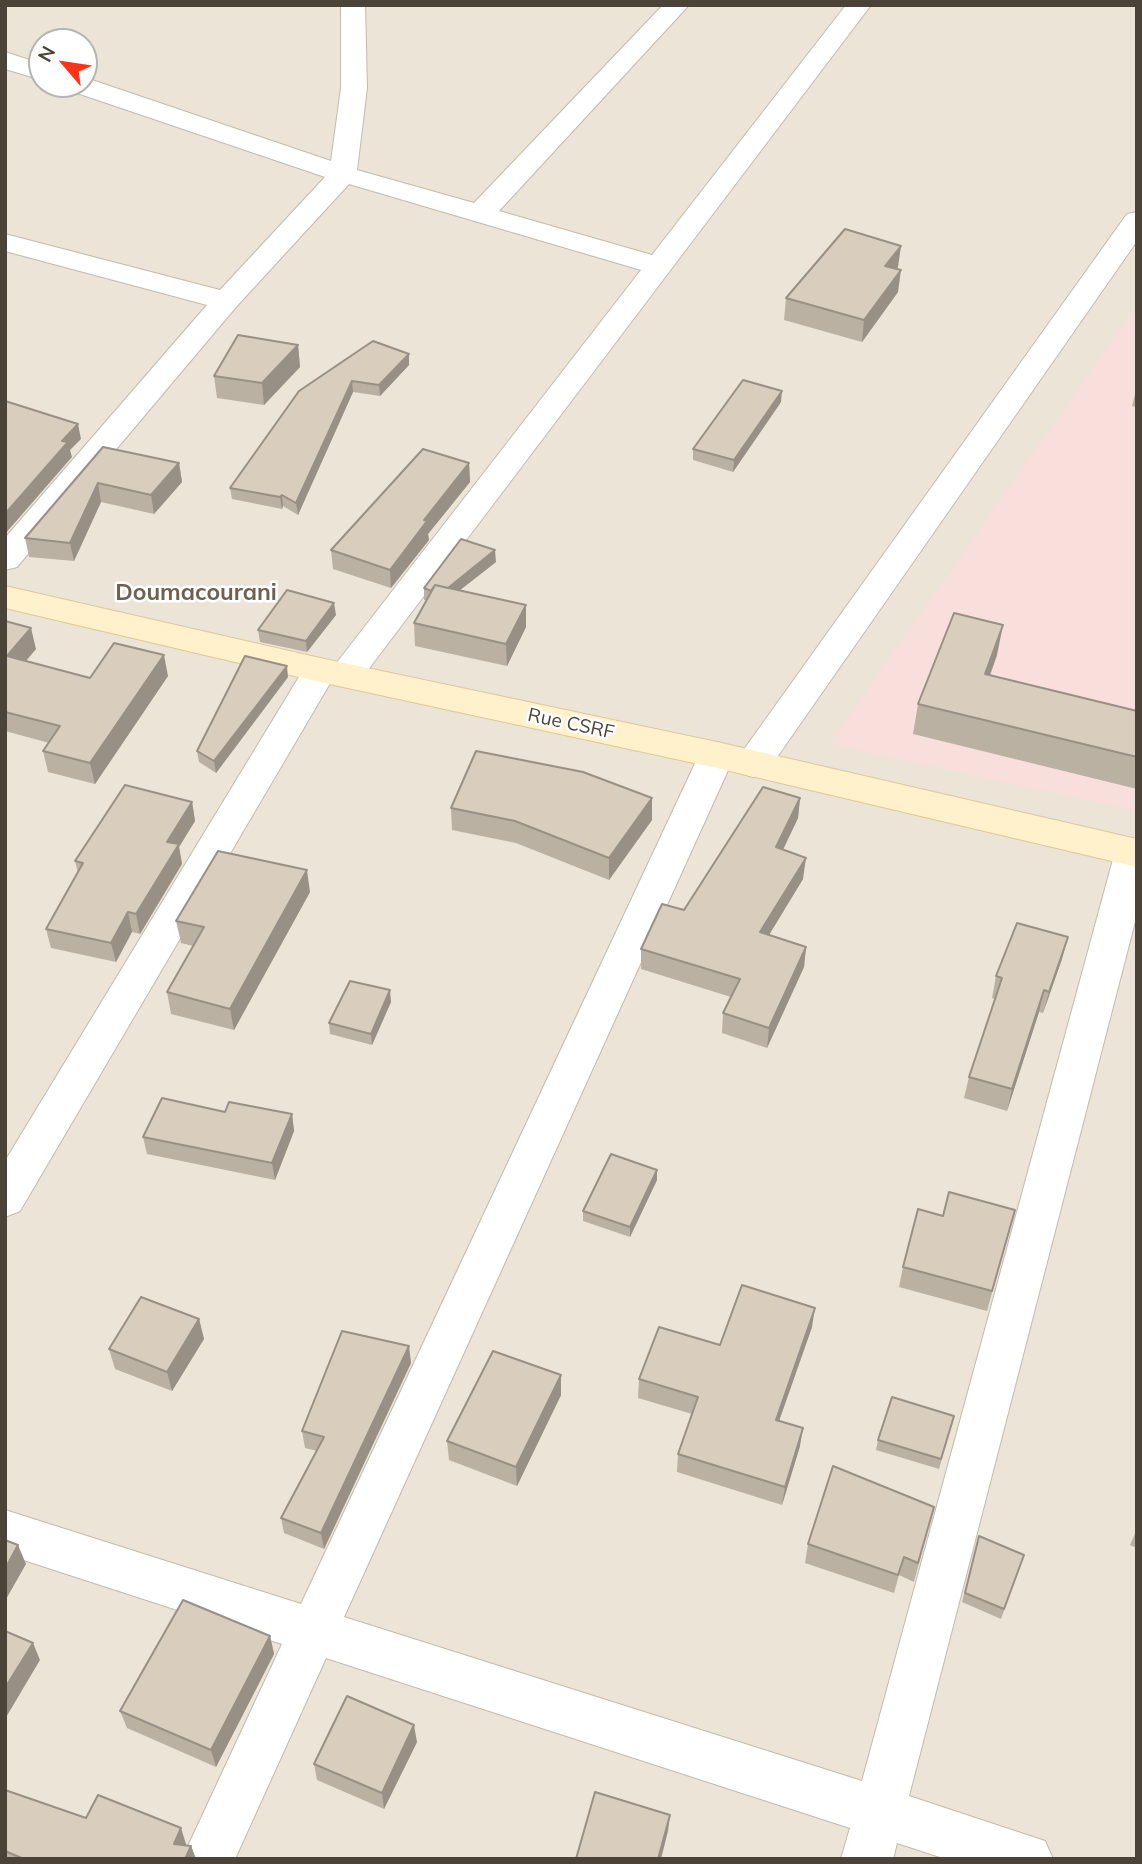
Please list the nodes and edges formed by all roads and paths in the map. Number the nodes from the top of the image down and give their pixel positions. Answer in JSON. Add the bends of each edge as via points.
{"nodes":[{"id":1,"x":353,"y":5,"type":"edge"},
{"id":2,"x":677,"y":5,"type":"edge"},
{"id":3,"x":859,"y":5,"type":"edge"},
{"id":4,"x":5,"y":60,"type":"edge"},
{"id":5,"x":28,"y":67,"type":"edge"},
{"id":6,"x":98,"y":91,"type":"edge"},
{"id":7,"x":343,"y":174,"type":"junction"},
{"id":8,"x":480,"y":214,"type":"junction"},
{"id":9,"x":1137,"y":220,"type":"edge"},
{"id":10,"x":5,"y":242,"type":"edge"},
{"id":11,"x":659,"y":266,"type":"junction"},
{"id":12,"x":226,"y":301,"type":"junction"},
{"id":13,"x":5,"y":559,"type":"edge"},
{"id":14,"x":5,"y":597,"type":"edge"},
{"id":15,"x":333,"y":672,"type":"junction"},
{"id":16,"x":735,"y":759,"type":"junction"},
{"id":17,"x":1135,"y":852,"type":"edge"},
{"id":18,"x":5,"y":1199,"type":"edge"},
{"id":19,"x":5,"y":1532,"type":"edge"},
{"id":20,"x":313,"y":1630,"type":"junction"},
{"id":21,"x":880,"y":1812,"type":"junction"},
{"id":22,"x":208,"y":1859,"type":"edge"},
{"id":23,"x":867,"y":1859,"type":"edge"},
{"id":24,"x":1027,"y":1859,"type":"edge"}],
"edges":[{"from":1,"to":7,"type":"street","via":[[354,89]]},
{"from":2,"to":8,"type":"street"},
{"from":3,"to":11,"type":"street"},
{"from":4,"to":5,"type":"street"},
{"from":6,"to":7,"type":"street"},
{"from":7,"to":8,"type":"street"},
{"from":7,"to":12,"type":"street"},
{"from":8,"to":11,"type":"street"},
{"from":9,"to":16,"type":"street"},
{"from":10,"to":12,"type":"street"},
{"from":11,"to":15,"type":"street"},
{"from":12,"to":13,"type":"street"},
{"from":14,"to":15,"type":"main road","name":"Rue CSRF"},
{"from":15,"to":16,"type":"main road","name":"Rue CSRF"},
{"from":15,"to":18,"type":"street"},
{"from":16,"to":17,"type":"main road","name":"Rue CSRF"},
{"from":16,"to":20,"type":"street"},
{"from":17,"to":21,"type":"street"},
{"from":19,"to":20,"type":"street"},
{"from":20,"to":21,"type":"street"},
{"from":20,"to":22,"type":"street"},
{"from":21,"to":23,"type":"street"},
{"from":21,"to":24,"type":"street"}]}
